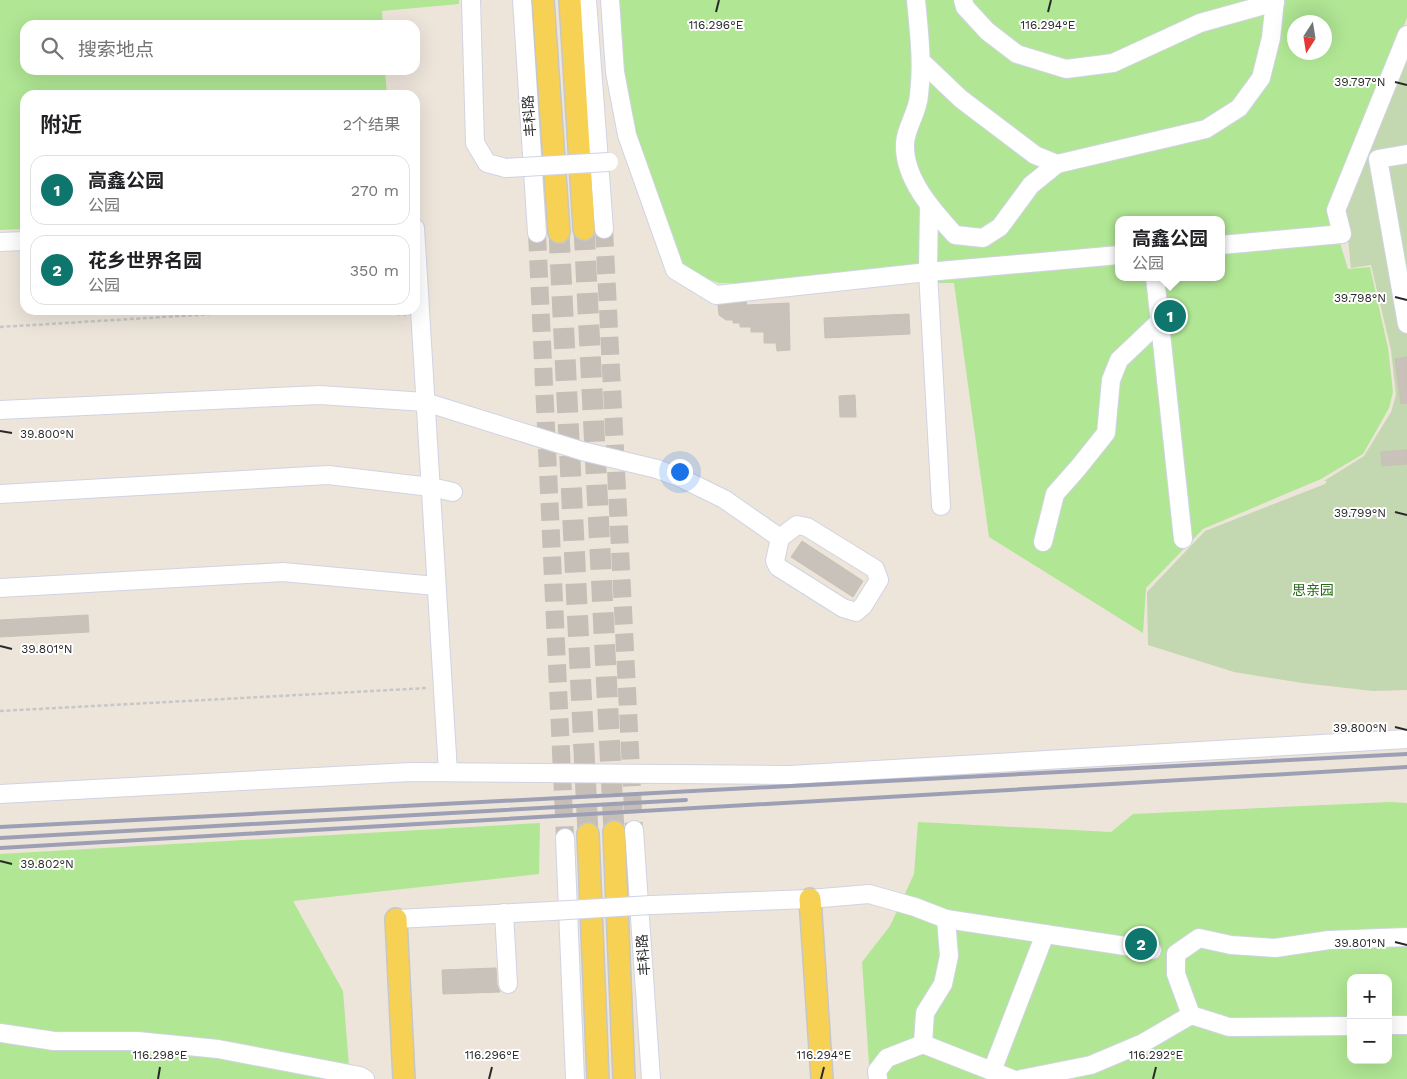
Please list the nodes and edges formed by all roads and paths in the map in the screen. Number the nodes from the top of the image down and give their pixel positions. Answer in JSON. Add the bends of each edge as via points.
{"nodes":[{"id":1,"x":471,"y":0,"type":"edge"},
{"id":2,"x":522,"y":0,"type":"edge"},
{"id":3,"x":543,"y":0,"type":"edge"},
{"id":4,"x":570,"y":0,"type":"edge"},
{"id":5,"x":587,"y":0,"type":"edge"},
{"id":6,"x":610,"y":0,"type":"edge"},
{"id":7,"x":916,"y":0,"type":"edge"},
{"id":8,"x":963,"y":0,"type":"edge"},
{"id":9,"x":1275,"y":1,"type":"edge"},
{"id":10,"x":1407,"y":34,"type":"edge"},
{"id":11,"x":922,"y":62,"type":"junction"},
{"id":12,"x":1407,"y":154,"type":"edge"},
{"id":13,"x":636,"y":160,"type":"junction"},
{"id":14,"x":1057,"y":164,"type":"junction"},
{"id":15,"x":929,"y":207,"type":"junction"},
{"id":16,"x":594,"y":229,"type":"joint"},
{"id":17,"x":537,"y":232,"type":"tunnel mouth"},
{"id":18,"x":559,"y":232,"type":"tunnel mouth"},
{"id":19,"x":20,"y":241,"type":"edge"},
{"id":20,"x":0,"y":242,"type":"edge"},
{"id":21,"x":1225,"y":245,"type":"edge"},
{"id":22,"x":1115,"y":255,"type":"edge"},
{"id":23,"x":1401,"y":257,"type":"edge"},
{"id":24,"x":928,"y":272,"type":"junction"},
{"id":25,"x":1155,"y":281,"type":"edge"},
{"id":26,"x":197,"y":315,"type":"edge"},
{"id":27,"x":402,"y":315,"type":"edge"},
{"id":28,"x":1406,"y":315,"type":"edge"},
{"id":29,"x":420,"y":317,"type":"joint"},
{"id":30,"x":1159,"y":322,"type":"junction"},
{"id":31,"x":0,"y":327,"type":"edge"},
{"id":32,"x":425,"y":402,"type":"junction"},
{"id":33,"x":0,"y":410,"type":"edge"},
{"id":34,"x":430,"y":487,"type":"junction"},
{"id":35,"x":453,"y":492,"type":"dead end"},
{"id":36,"x":0,"y":494,"type":"edge"},
{"id":37,"x":941,"y":506,"type":"dead end"},
{"id":38,"x":780,"y":538,"type":"junction"},
{"id":39,"x":1183,"y":540,"type":"dead end"},
{"id":40,"x":1042,"y":542,"type":"dead end"},
{"id":41,"x":436,"y":586,"type":"junction"},
{"id":42,"x":0,"y":588,"type":"edge"},
{"id":43,"x":442,"y":687,"type":"junction"},
{"id":44,"x":0,"y":710,"type":"edge"},
{"id":45,"x":1407,"y":739,"type":"edge"},
{"id":46,"x":448,"y":772,"type":"junction"},
{"id":47,"x":0,"y":794,"type":"edge"},
{"id":48,"x":624,"y":831,"type":"joint"},
{"id":49,"x":588,"y":834,"type":"tunnel mouth"},
{"id":50,"x":565,"y":838,"type":"tunnel mouth"},
{"id":51,"x":810,"y":898,"type":"junction"},
{"id":52,"x":504,"y":914,"type":"junction"},
{"id":53,"x":396,"y":919,"type":"joint"},
{"id":54,"x":946,"y":919,"type":"junction"},
{"id":55,"x":1045,"y":934,"type":"junction"},
{"id":56,"x":1407,"y":937,"type":"edge"},
{"id":57,"x":1152,"y":950,"type":"dead end"},
{"id":58,"x":508,"y":984,"type":"dead end"},
{"id":59,"x":1192,"y":1015,"type":"junction"},
{"id":60,"x":1392,"y":1025,"type":"edge"},
{"id":61,"x":1407,"y":1025,"type":"edge"},
{"id":62,"x":1347,"y":1026,"type":"edge"},
{"id":63,"x":0,"y":1033,"type":"edge"},
{"id":64,"x":924,"y":1044,"type":"junction"},
{"id":65,"x":992,"y":1071,"type":"junction"},
{"id":66,"x":1091,"y":1072,"type":"edge"},
{"id":67,"x":365,"y":1079,"type":"edge"},
{"id":68,"x":404,"y":1079,"type":"edge"},
{"id":69,"x":575,"y":1079,"type":"edge"},
{"id":70,"x":598,"y":1079,"type":"edge"},
{"id":71,"x":624,"y":1079,"type":"edge"},
{"id":72,"x":651,"y":1079,"type":"edge"},
{"id":73,"x":822,"y":1079,"type":"edge"},
{"id":74,"x":878,"y":1079,"type":"edge"},
{"id":75,"x":1012,"y":1079,"type":"edge"},
{"id":76,"x":1021,"y":1079,"type":"edge"}],
"edges":[{"from":1,"to":13,"type":"street","bridge":true,"via":[[475,143],[487,163],[506,168]]},
{"from":2,"to":17,"type":"street","name":"丰科路"},
{"from":3,"to":18,"type":"main road","name":"丰科路"},
{"from":4,"to":16,"type":"main road"},
{"from":5,"to":16,"type":"street"},
{"from":6,"to":13,"type":"street","via":[[615,72],[627,135]]},
{"from":7,"to":11,"type":"street"},
{"from":8,"to":9,"type":"street","via":[[965,7],[987,31],[1017,54],[1066,69],[1113,63],[1200,23]]},
{"from":9,"to":14,"type":"street","via":[[1271,38],[1261,78],[1238,108],[1206,129]]},
{"from":10,"to":21,"type":"street","via":[[1336,210],[1342,234]]},
{"from":11,"to":14,"type":"street","via":[[961,99],[1035,155]]},
{"from":11,"to":15,"type":"street","via":[[919,98],[905,143],[909,171]]},
{"from":12,"to":23,"type":"street","via":[[1378,159]]},
{"from":13,"to":24,"type":"street","via":[[674,270],[716,295]]},
{"from":14,"to":15,"type":"street","via":[[1030,185],[1000,228],[983,238],[955,235]]},
{"from":15,"to":24,"type":"street"},
{"from":19,"to":20,"type":"street"},
{"from":22,"to":24,"type":"street"},
{"from":23,"to":28,"type":"street"},
{"from":24,"to":37,"type":"street"},
{"from":25,"to":30,"type":"street"},
{"from":26,"to":31,"type":"path"},
{"from":27,"to":29,"type":"path"},
{"from":29,"to":32,"type":"street"},
{"from":30,"to":39,"type":"street"},
{"from":30,"to":40,"type":"street","via":[[1119,360],[1111,380],[1106,433],[1055,494]]},
{"from":32,"to":33,"type":"street","via":[[320,395]]},
{"from":32,"to":34,"type":"street"},
{"from":32,"to":38,"type":"street","via":[[681,478],[724,499]]},
{"from":34,"to":35,"type":"street"},
{"from":34,"to":36,"type":"street","via":[[328,475]]},
{"from":34,"to":41,"type":"street"},
{"from":38,"to":38,"type":"street","via":[[796,525],[807,527],[875,569],[879,580],[864,606],[856,612],[843,608],[778,567],[775,561]]},
{"from":41,"to":42,"type":"street","via":[[283,572]]},
{"from":41,"to":43,"type":"street"},
{"from":43,"to":44,"type":"path"},
{"from":43,"to":46,"type":"street"},
{"from":45,"to":46,"type":"street","via":[[789,775]]},
{"from":46,"to":47,"type":"street"},
{"from":48,"to":71,"type":"main road","name":"丰科路"},
{"from":48,"to":72,"type":"street","name":"丰科路"},
{"from":49,"to":70,"type":"main road"},
{"from":50,"to":69,"type":"street"},
{"from":51,"to":52,"type":"street","bridge":true},
{"from":51,"to":54,"type":"street","via":[[869,894]]},
{"from":51,"to":73,"type":"main road"},
{"from":52,"to":53,"type":"street"},
{"from":52,"to":58,"type":"street"},
{"from":53,"to":68,"type":"main road"},
{"from":54,"to":55,"type":"street"},
{"from":54,"to":64,"type":"street","via":[[949,956],[943,984],[925,1012]]},
{"from":55,"to":57,"type":"street"},
{"from":55,"to":65,"type":"street"},
{"from":56,"to":59,"type":"street","via":[[1329,940],[1275,948],[1231,945],[1199,938],[1176,954],[1176,974]]},
{"from":59,"to":62,"type":"street","via":[[1229,1028]]},
{"from":59,"to":66,"type":"street"},
{"from":60,"to":61,"type":"street"},
{"from":63,"to":67,"type":"street","via":[[54,1041],[137,1041],[218,1049]]},
{"from":64,"to":65,"type":"street"},
{"from":64,"to":74,"type":"street","via":[[887,1058],[878,1071]]},
{"from":65,"to":75,"type":"street"},
{"from":66,"to":76,"type":"street"}]}
